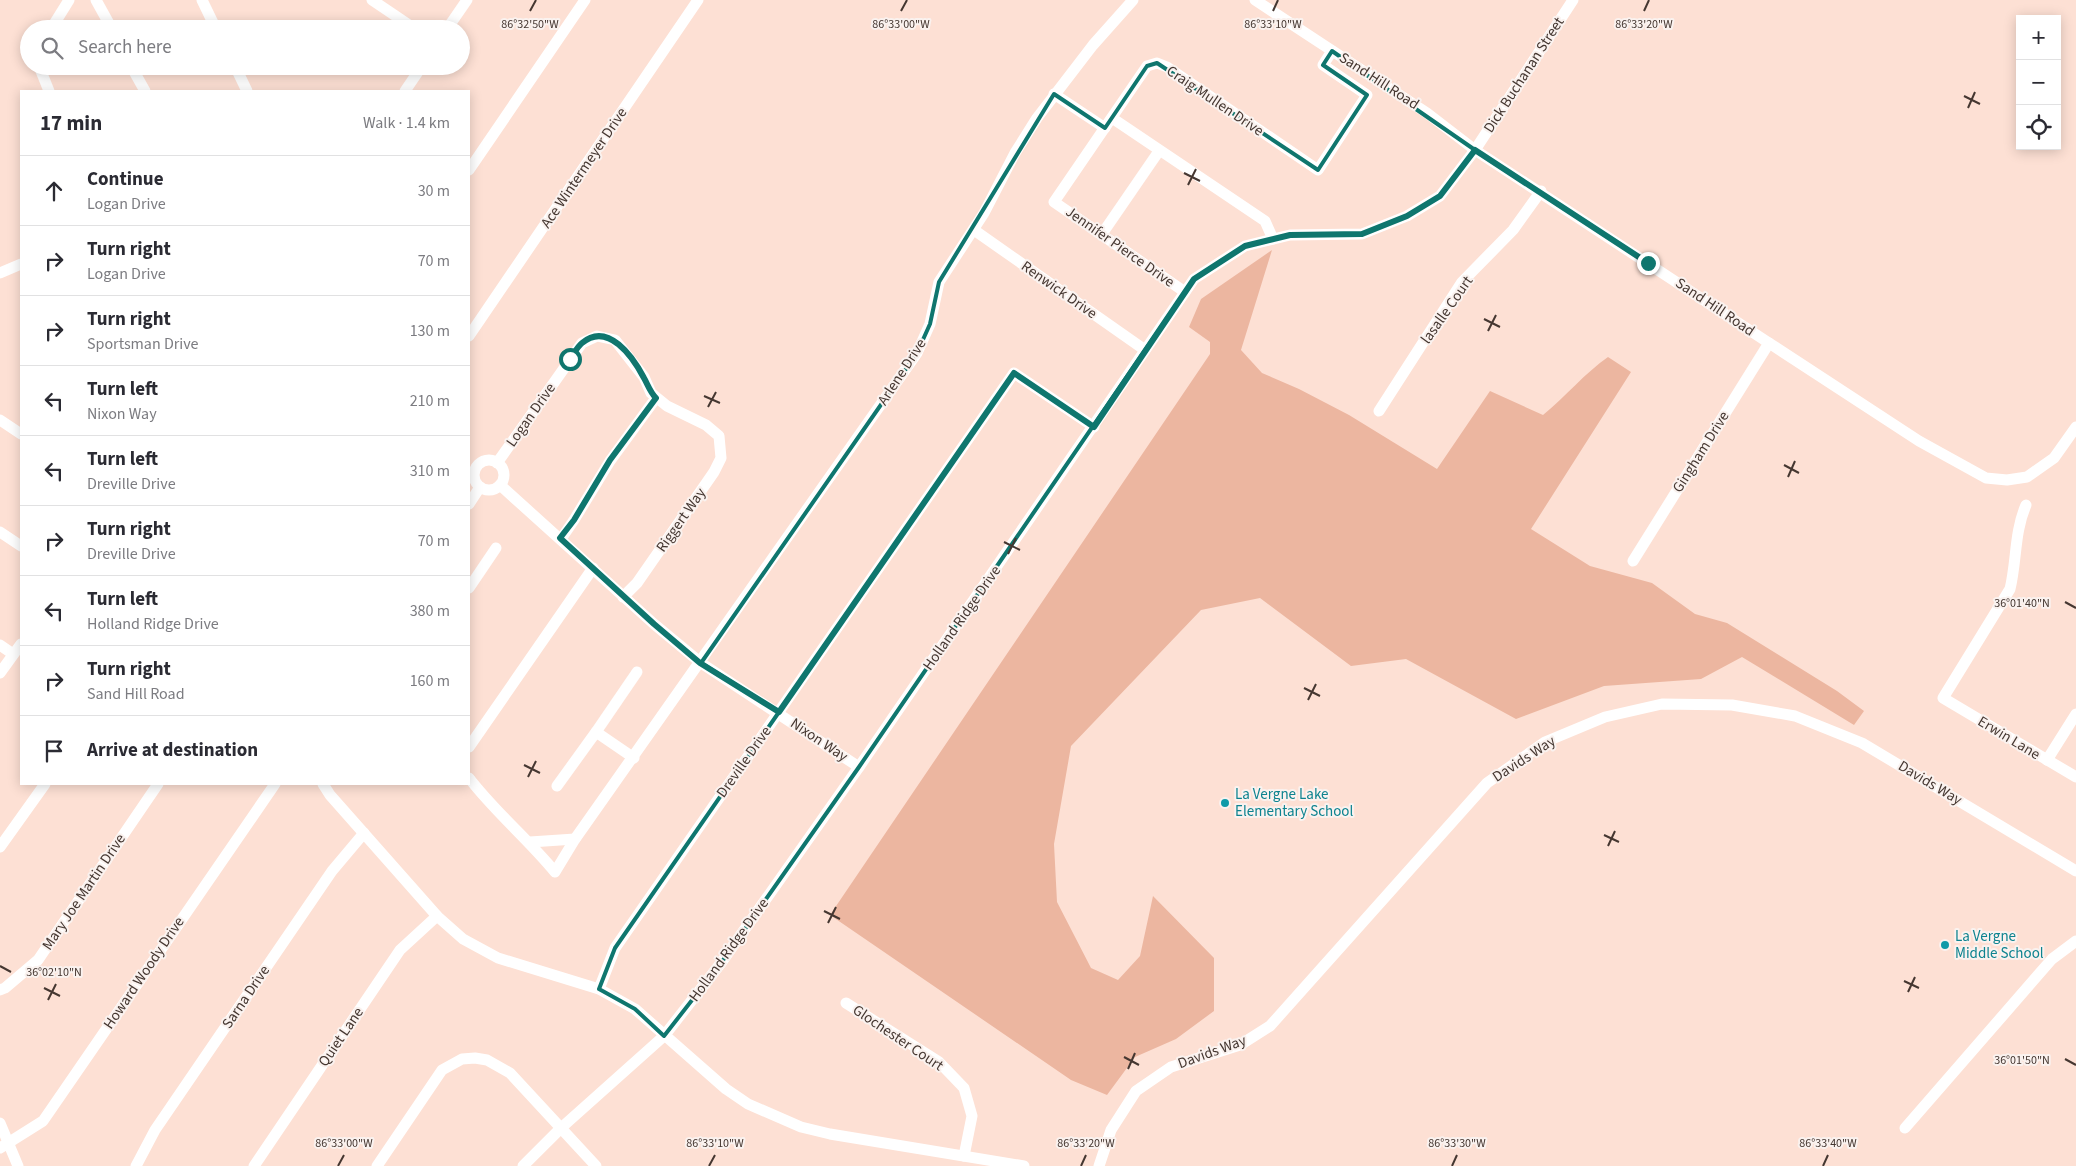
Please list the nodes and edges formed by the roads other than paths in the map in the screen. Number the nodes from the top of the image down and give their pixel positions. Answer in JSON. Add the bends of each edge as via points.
{"nodes":[{"id":1,"x":70,"y":0,"type":"edge"},
{"id":2,"x":96,"y":0,"type":"edge"},
{"id":3,"x":202,"y":0,"type":"edge"},
{"id":4,"x":372,"y":0,"type":"edge"},
{"id":5,"x":467,"y":0,"type":"edge"},
{"id":6,"x":585,"y":0,"type":"edge"},
{"id":7,"x":698,"y":0,"type":"edge"},
{"id":8,"x":1133,"y":0,"type":"edge"},
{"id":9,"x":1255,"y":0,"type":"edge"},
{"id":10,"x":1573,"y":0,"type":"edge"},
{"id":11,"x":57,"y":20,"type":"edge"},
{"id":12,"x":107,"y":20,"type":"edge"},
{"id":13,"x":212,"y":20,"type":"edge"},
{"id":14,"x":402,"y":20,"type":"edge"},
{"id":15,"x":453,"y":20,"type":"edge"},
{"id":16,"x":1332,"y":51,"type":"junction"},
{"id":17,"x":43,"y":75,"type":"edge"},
{"id":18,"x":136,"y":75,"type":"edge"},
{"id":19,"x":239,"y":75,"type":"edge"},
{"id":20,"x":416,"y":75,"type":"edge"},
{"id":21,"x":49,"y":90,"type":"edge"},
{"id":22,"x":144,"y":90,"type":"edge"},
{"id":23,"x":246,"y":90,"type":"edge"},
{"id":24,"x":406,"y":90,"type":"edge"},
{"id":25,"x":1054,"y":94,"type":"junction"},
{"id":26,"x":1112,"y":118,"type":"junction"},
{"id":27,"x":1105,"y":128,"type":"junction"},
{"id":28,"x":1159,"y":150,"type":"junction"},
{"id":29,"x":1475,"y":150,"type":"junction"},
{"id":30,"x":470,"y":169,"type":"edge"},
{"id":31,"x":1541,"y":191,"type":"junction"},
{"id":32,"x":1054,"y":202,"type":"joint"},
{"id":33,"x":974,"y":230,"type":"junction"},
{"id":34,"x":1102,"y":234,"type":"junction"},
{"id":35,"x":1273,"y":240,"type":"junction"},
{"id":36,"x":20,"y":264,"type":"edge"},
{"id":37,"x":0,"y":274,"type":"edge"},
{"id":38,"x":1185,"y":292,"type":"junction"},
{"id":39,"x":470,"y":335,"type":"edge"},
{"id":40,"x":1769,"y":344,"type":"junction"},
{"id":41,"x":1145,"y":350,"type":"junction"},
{"id":42,"x":656,"y":398,"type":"junction"},
{"id":43,"x":1379,"y":411,"type":"dead end"},
{"id":44,"x":0,"y":420,"type":"edge"},
{"id":45,"x":1094,"y":427,"type":"junction"},
{"id":46,"x":2076,"y":427,"type":"edge"},
{"id":47,"x":20,"y":433,"type":"edge"},
{"id":48,"x":718,"y":436,"type":"joint"},
{"id":49,"x":497,"y":463,"type":"junction"},
{"id":50,"x":473,"y":464,"type":"edge"},
{"id":51,"x":500,"y":485,"type":"junction"},
{"id":52,"x":480,"y":487,"type":"junction"},
{"id":53,"x":470,"y":502,"type":"edge"},
{"id":54,"x":2026,"y":505,"type":"dead end"},
{"id":55,"x":0,"y":532,"type":"edge"},
{"id":56,"x":560,"y":538,"type":"junction"},
{"id":57,"x":20,"y":545,"type":"edge"},
{"id":58,"x":496,"y":548,"type":"dead end"},
{"id":59,"x":1633,"y":561,"type":"dead end"},
{"id":60,"x":593,"y":568,"type":"junction"},
{"id":61,"x":470,"y":587,"type":"edge"},
{"id":62,"x":624,"y":597,"type":"junction"},
{"id":63,"x":0,"y":645,"type":"edge"},
{"id":64,"x":20,"y":645,"type":"edge"},
{"id":65,"x":13,"y":654,"type":"junction"},
{"id":66,"x":700,"y":663,"type":"junction"},
{"id":67,"x":637,"y":672,"type":"dead end"},
{"id":68,"x":0,"y":673,"type":"edge"},
{"id":69,"x":779,"y":712,"type":"junction"},
{"id":70,"x":2076,"y":714,"type":"edge"},
{"id":71,"x":596,"y":732,"type":"junction"},
{"id":72,"x":470,"y":746,"type":"edge"},
{"id":73,"x":634,"y":758,"type":"junction"},
{"id":74,"x":2047,"y":760,"type":"junction"},
{"id":75,"x":859,"y":767,"type":"junction"},
{"id":76,"x":2076,"y":777,"type":"edge"},
{"id":77,"x":470,"y":779,"type":"edge"},
{"id":78,"x":44,"y":785,"type":"edge"},
{"id":79,"x":157,"y":785,"type":"edge"},
{"id":80,"x":274,"y":785,"type":"edge"},
{"id":81,"x":325,"y":785,"type":"edge"},
{"id":82,"x":557,"y":786,"type":"dead end"},
{"id":83,"x":364,"y":833,"type":"junction"},
{"id":84,"x":575,"y":839,"type":"junction"},
{"id":85,"x":530,"y":842,"type":"junction"},
{"id":86,"x":0,"y":847,"type":"edge"},
{"id":87,"x":2076,"y":871,"type":"edge"},
{"id":88,"x":437,"y":916,"type":"junction"},
{"id":89,"x":2076,"y":941,"type":"edge"},
{"id":90,"x":599,"y":989,"type":"junction"},
{"id":91,"x":0,"y":990,"type":"edge"},
{"id":92,"x":846,"y":1003,"type":"dead end"},
{"id":93,"x":664,"y":1036,"type":"junction"},
{"id":94,"x":0,"y":1123,"type":"edge"},
{"id":95,"x":561,"y":1128,"type":"junction"},
{"id":96,"x":1905,"y":1128,"type":"dead end"},
{"id":97,"x":4,"y":1146,"type":"edge"},
{"id":98,"x":964,"y":1156,"type":"junction"},
{"id":99,"x":18,"y":1166,"type":"edge"},
{"id":100,"x":136,"y":1166,"type":"edge"},
{"id":101,"x":254,"y":1166,"type":"edge"},
{"id":102,"x":376,"y":1166,"type":"edge"},
{"id":103,"x":523,"y":1166,"type":"edge"},
{"id":104,"x":596,"y":1166,"type":"edge"},
{"id":105,"x":1024,"y":1166,"type":"edge"},
{"id":106,"x":1099,"y":1166,"type":"edge"}],
"edges":[{"from":1,"to":11,"type":"street"},
{"from":2,"to":12,"type":"street"},
{"from":3,"to":13,"type":"street"},
{"from":4,"to":14,"type":"street"},
{"from":5,"to":15,"type":"street"},
{"from":6,"to":30,"type":"street"},
{"from":7,"to":39,"type":"street","name":"Ace Wintermeyer Drive"},
{"from":8,"to":25,"type":"street","name":"Arlene Drive"},
{"from":9,"to":16,"type":"street","name":"Sand Hill Road"},
{"from":10,"to":29,"type":"street","name":"Dick Buchanan Street"},
{"from":16,"to":26,"type":"street","name":"Craig Mullen Drive","via":[[1323,65],[1367,95],[1318,170],[1157,63],[1147,66]]},
{"from":16,"to":29,"type":"street","name":"Sand Hill Road"},
{"from":17,"to":21,"type":"street"},
{"from":18,"to":22,"type":"street"},
{"from":19,"to":23,"type":"street"},
{"from":20,"to":24,"type":"street"},
{"from":25,"to":27,"type":"street"},
{"from":25,"to":33,"type":"street","name":"Arlene Drive","via":[[1015,153]]},
{"from":26,"to":27,"type":"street","name":"Craig Mullen Drive"},
{"from":26,"to":28,"type":"street"},
{"from":27,"to":32,"type":"street","name":"Craig Mullen Drive"},
{"from":28,"to":34,"type":"street"},
{"from":28,"to":35,"type":"street","via":[[1265,221]]},
{"from":29,"to":31,"type":"street","name":"Sand Hill Road"},
{"from":29,"to":35,"type":"street","name":"Holland Ridge Drive","via":[[1440,196],[1407,216],[1362,234],[1290,235]]},
{"from":31,"to":40,"type":"street","name":"Sand Hill Road"},
{"from":31,"to":43,"type":"street","name":"lasalle Court","via":[[1513,230],[1462,282]]},
{"from":32,"to":34,"type":"street","name":"Jennifer Pierce Drive"},
{"from":33,"to":41,"type":"street","name":"Renwick Drive"},
{"from":33,"to":66,"type":"street","name":"Arlene Drive","via":[[939,282],[930,324],[917,353]]},
{"from":34,"to":38,"type":"street","name":"Jennifer Pierce Drive"},
{"from":35,"to":38,"type":"street","name":"Holland Ridge Drive","via":[[1245,246],[1194,279]]},
{"from":36,"to":37,"type":"street"},
{"from":38,"to":41,"type":"street","name":"Holland Ridge Drive"},
{"from":40,"to":46,"type":"street","name":"Sand Hill Road","via":[[1919,441],[1986,478],[2028,477],[2054,458]]},
{"from":40,"to":59,"type":"street","name":"Gingham Drive"},
{"from":41,"to":45,"type":"street","name":"Holland Ridge Drive"},
{"from":42,"to":48,"type":"street","name":"Logan Drive","via":[[706,425]]},
{"from":42,"to":49,"type":"street","name":"Logan Drive","via":[[615,340],[596,336],[582,343]]},
{"from":42,"to":56,"type":"street","via":[[610,460]]},
{"from":44,"to":47,"type":"street"},
{"from":45,"to":69,"type":"street","name":"Dreville Drive","via":[[1014,373]]},
{"from":45,"to":75,"type":"street","name":"Holland Ridge Drive"},
{"from":48,"to":62,"type":"street","name":"Riggert Way","via":[[721,458],[714,472]]},
{"from":49,"to":50,"type":"street"},
{"from":49,"to":51,"type":"street","via":[[504,474]]},
{"from":50,"to":52,"type":"street"},
{"from":51,"to":52,"type":"street","via":[[489,490]]},
{"from":51,"to":56,"type":"street","name":"Nixon Way"},
{"from":52,"to":53,"type":"street"},
{"from":54,"to":74,"type":"street","name":"Erwin Lane","via":[[2018,525],[2010,589],[1943,698]]},
{"from":55,"to":57,"type":"street"},
{"from":56,"to":60,"type":"street","name":"Nixon Way"},
{"from":58,"to":61,"type":"street"},
{"from":60,"to":62,"type":"street","name":"Nixon Way"},
{"from":60,"to":72,"type":"street"},
{"from":62,"to":66,"type":"street","name":"Nixon Way"},
{"from":63,"to":65,"type":"street"},
{"from":64,"to":65,"type":"street"},
{"from":65,"to":68,"type":"street"},
{"from":66,"to":69,"type":"street","name":"Nixon Way"},
{"from":66,"to":73,"type":"street","name":"Arlene Drive"},
{"from":67,"to":71,"type":"street"},
{"from":69,"to":75,"type":"street","name":"Nixon Way"},
{"from":69,"to":90,"type":"street","name":"Dreville Drive","via":[[615,948]]},
{"from":70,"to":74,"type":"street"},
{"from":71,"to":73,"type":"street"},
{"from":71,"to":82,"type":"street"},
{"from":73,"to":84,"type":"street","name":"Arlene Drive"},
{"from":74,"to":76,"type":"street","name":"Erwin Lane"},
{"from":75,"to":93,"type":"street","name":"Holland Ridge Drive","via":[[721,963]]},
{"from":77,"to":85,"type":"street","via":[[488,802]]},
{"from":78,"to":86,"type":"street"},
{"from":79,"to":91,"type":"street","name":"Mary Joe Martin Drive","via":[[38,960]]},
{"from":80,"to":97,"type":"street","name":"Howard Woody Drive","via":[[43,1121]]},
{"from":81,"to":83,"type":"street"},
{"from":83,"to":88,"type":"street"},
{"from":83,"to":100,"type":"street","name":"Sarna Drive","via":[[321,888],[155,1130]]},
{"from":84,"to":85,"type":"street"},
{"from":84,"to":85,"type":"street","name":"Arlene Drive","via":[[555,872]]},
{"from":87,"to":106,"type":"street","name":"Davids Way","via":[[1862,743],[1795,716],[1732,705],[1662,704],[1605,717],[1546,742],[1487,783],[1270,1026],[1240,1045],[1171,1067],[1136,1091],[1111,1130]]},
{"from":88,"to":90,"type":"street","via":[[463,939],[498,958]]},
{"from":88,"to":101,"type":"street","name":"Quiet Lane","via":[[400,950]]},
{"from":89,"to":96,"type":"street","via":[[2052,959]]},
{"from":90,"to":93,"type":"street","via":[[635,1009]]},
{"from":92,"to":98,"type":"street","name":"Glochester Court","via":[[938,1062],[964,1088],[972,1116]]},
{"from":93,"to":95,"type":"street","name":"Holland Ridge Drive"},
{"from":93,"to":98,"type":"street","via":[[726,1089],[773,1116],[830,1134]]},
{"from":94,"to":97,"type":"street"},
{"from":95,"to":102,"type":"street","via":[[510,1073],[488,1060],[462,1058],[442,1070]]},
{"from":95,"to":103,"type":"street","name":"Holland Ridge Drive"},
{"from":95,"to":104,"type":"street"},
{"from":97,"to":99,"type":"street"},
{"from":98,"to":105,"type":"street"}]}
